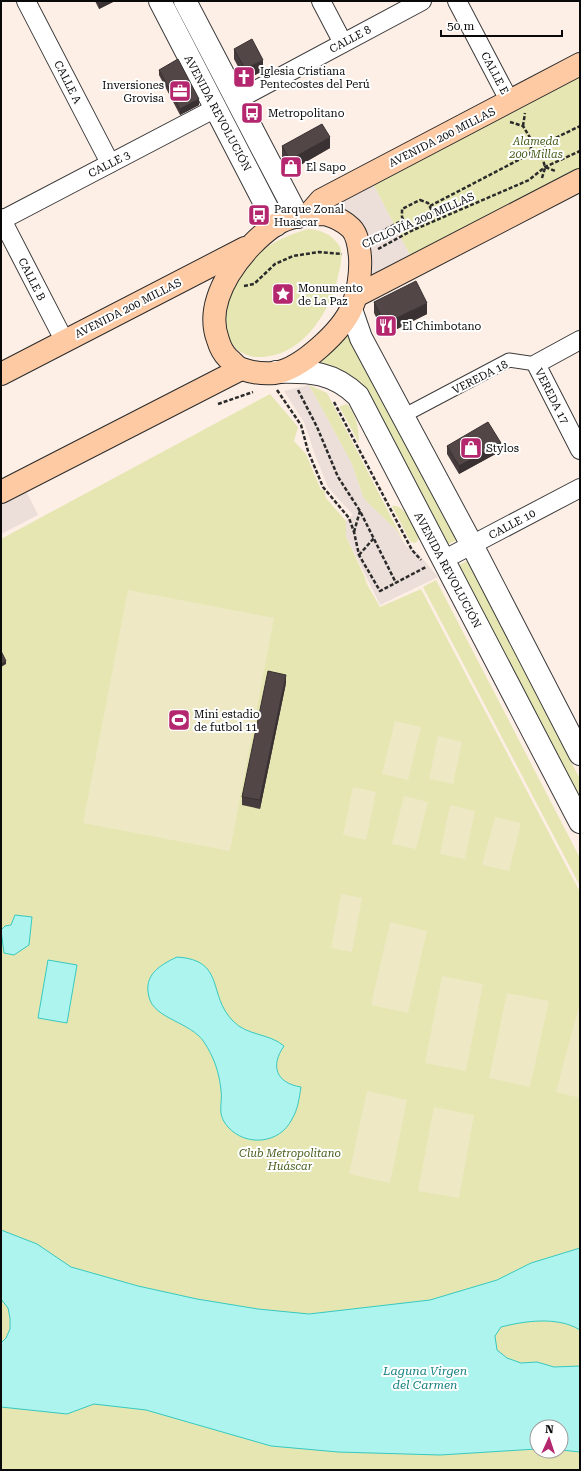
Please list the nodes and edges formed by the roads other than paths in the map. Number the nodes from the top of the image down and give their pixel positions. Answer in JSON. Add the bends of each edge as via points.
{"nodes":[{"id":1,"x":26,"y":1,"type":"edge"},
{"id":2,"x":160,"y":1,"type":"edge"},
{"id":3,"x":185,"y":1,"type":"edge"},
{"id":4,"x":322,"y":1,"type":"edge"},
{"id":5,"x":422,"y":1,"type":"edge"},
{"id":6,"x":457,"y":1,"type":"edge"},
{"id":7,"x":343,"y":43,"type":"junction"},
{"id":8,"x":580,"y":64,"type":"edge"},
{"id":9,"x":236,"y":100,"type":"junction"},
{"id":10,"x":510,"y":102,"type":"junction"},
{"id":11,"x":216,"y":108,"type":"junction"},
{"id":12,"x":110,"y":163,"type":"junction"},
{"id":13,"x":580,"y":180,"type":"edge"},
{"id":14,"x":303,"y":216,"type":"junction"},
{"id":15,"x":2,"y":219,"type":"edge"},
{"id":16,"x":276,"y":225,"type":"junction"},
{"id":17,"x":255,"y":243,"type":"junction"},
{"id":18,"x":353,"y":302,"type":"junction"},
{"id":19,"x":64,"y":340,"type":"junction"},
{"id":20,"x":580,"y":340,"type":"edge"},
{"id":21,"x":536,"y":364,"type":"junction"},
{"id":22,"x":241,"y":369,"type":"junction"},
{"id":23,"x":1,"y":374,"type":"edge"},
{"id":24,"x":275,"y":379,"type":"junction"},
{"id":25,"x":403,"y":416,"type":"junction"},
{"id":26,"x":580,"y":450,"type":"edge"},
{"id":27,"x":580,"y":488,"type":"edge"},
{"id":28,"x":1,"y":492,"type":"edge"},
{"id":29,"x":472,"y":545,"type":"junction"},
{"id":30,"x":443,"y":560,"type":"junction"},
{"id":31,"x":580,"y":754,"type":"edge"},
{"id":32,"x":580,"y":822,"type":"edge"}],
"edges":[{"from":1,"to":12,"type":"street","name":"CALLE A"},
{"from":2,"to":11,"type":"street","name":"AVENIDA REVOLUCIÓN"},
{"from":3,"to":9,"type":"street","name":"AVENIDA REVOLUCIÓN"},
{"from":4,"to":7,"type":"street"},
{"from":5,"to":7,"type":"street","name":"CALLE 8"},
{"from":6,"to":10,"type":"street","name":"CALLE E"},
{"from":7,"to":9,"type":"street","name":"CALLE 8"},
{"from":8,"to":10,"type":"main road","name":"AVENIDA 200 MILLAS"},
{"from":9,"to":14,"type":"street","name":"AVENIDA REVOLUCIÓN"},
{"from":10,"to":14,"type":"main road","name":"AVENIDA 200 MILLAS","via":[[321,200]]},
{"from":11,"to":12,"type":"street","name":"CALLE 3"},
{"from":11,"to":16,"type":"street","name":"AVENIDA REVOLUCIÓN"},
{"from":12,"to":15,"type":"street","name":"CALLE 3"},
{"from":13,"to":18,"type":"main road"},
{"from":14,"to":16,"type":"main road"},
{"from":14,"to":18,"type":"main road","via":[[325,214],[340,219],[353,229],[360,254]]},
{"from":15,"to":19,"type":"street","name":"CALLE B"},
{"from":16,"to":17,"type":"main road"},
{"from":17,"to":19,"type":"main road","name":"AVENIDA 200 MILLAS"},
{"from":17,"to":22,"type":"main road","via":[[243,254],[224,284],[214,319],[215,332],[224,354]]},
{"from":18,"to":24,"type":"main road","via":[[336,332],[313,353],[290,366]]},
{"from":18,"to":25,"type":"street","via":[[361,338]]},
{"from":19,"to":23,"type":"main road","name":"AVENIDA 200 MILLAS"},
{"from":20,"to":21,"type":"street"},
{"from":21,"to":25,"type":"street","name":"VEREDA 18","via":[[509,360]]},
{"from":21,"to":26,"type":"street","name":"VEREDA 17"},
{"from":22,"to":24,"type":"main road"},
{"from":22,"to":28,"type":"main road"},
{"from":24,"to":30,"type":"street","name":"AVENIDA REVOLUCIÓN","via":[[315,372],[330,376],[348,386],[358,396]]},
{"from":25,"to":29,"type":"street"},
{"from":27,"to":29,"type":"street","name":"CALLE 10"},
{"from":29,"to":30,"type":"street","name":"CALLE 10"},
{"from":29,"to":31,"type":"street"},
{"from":30,"to":32,"type":"street","name":"AVENIDA REVOLUCIÓN"}]}
